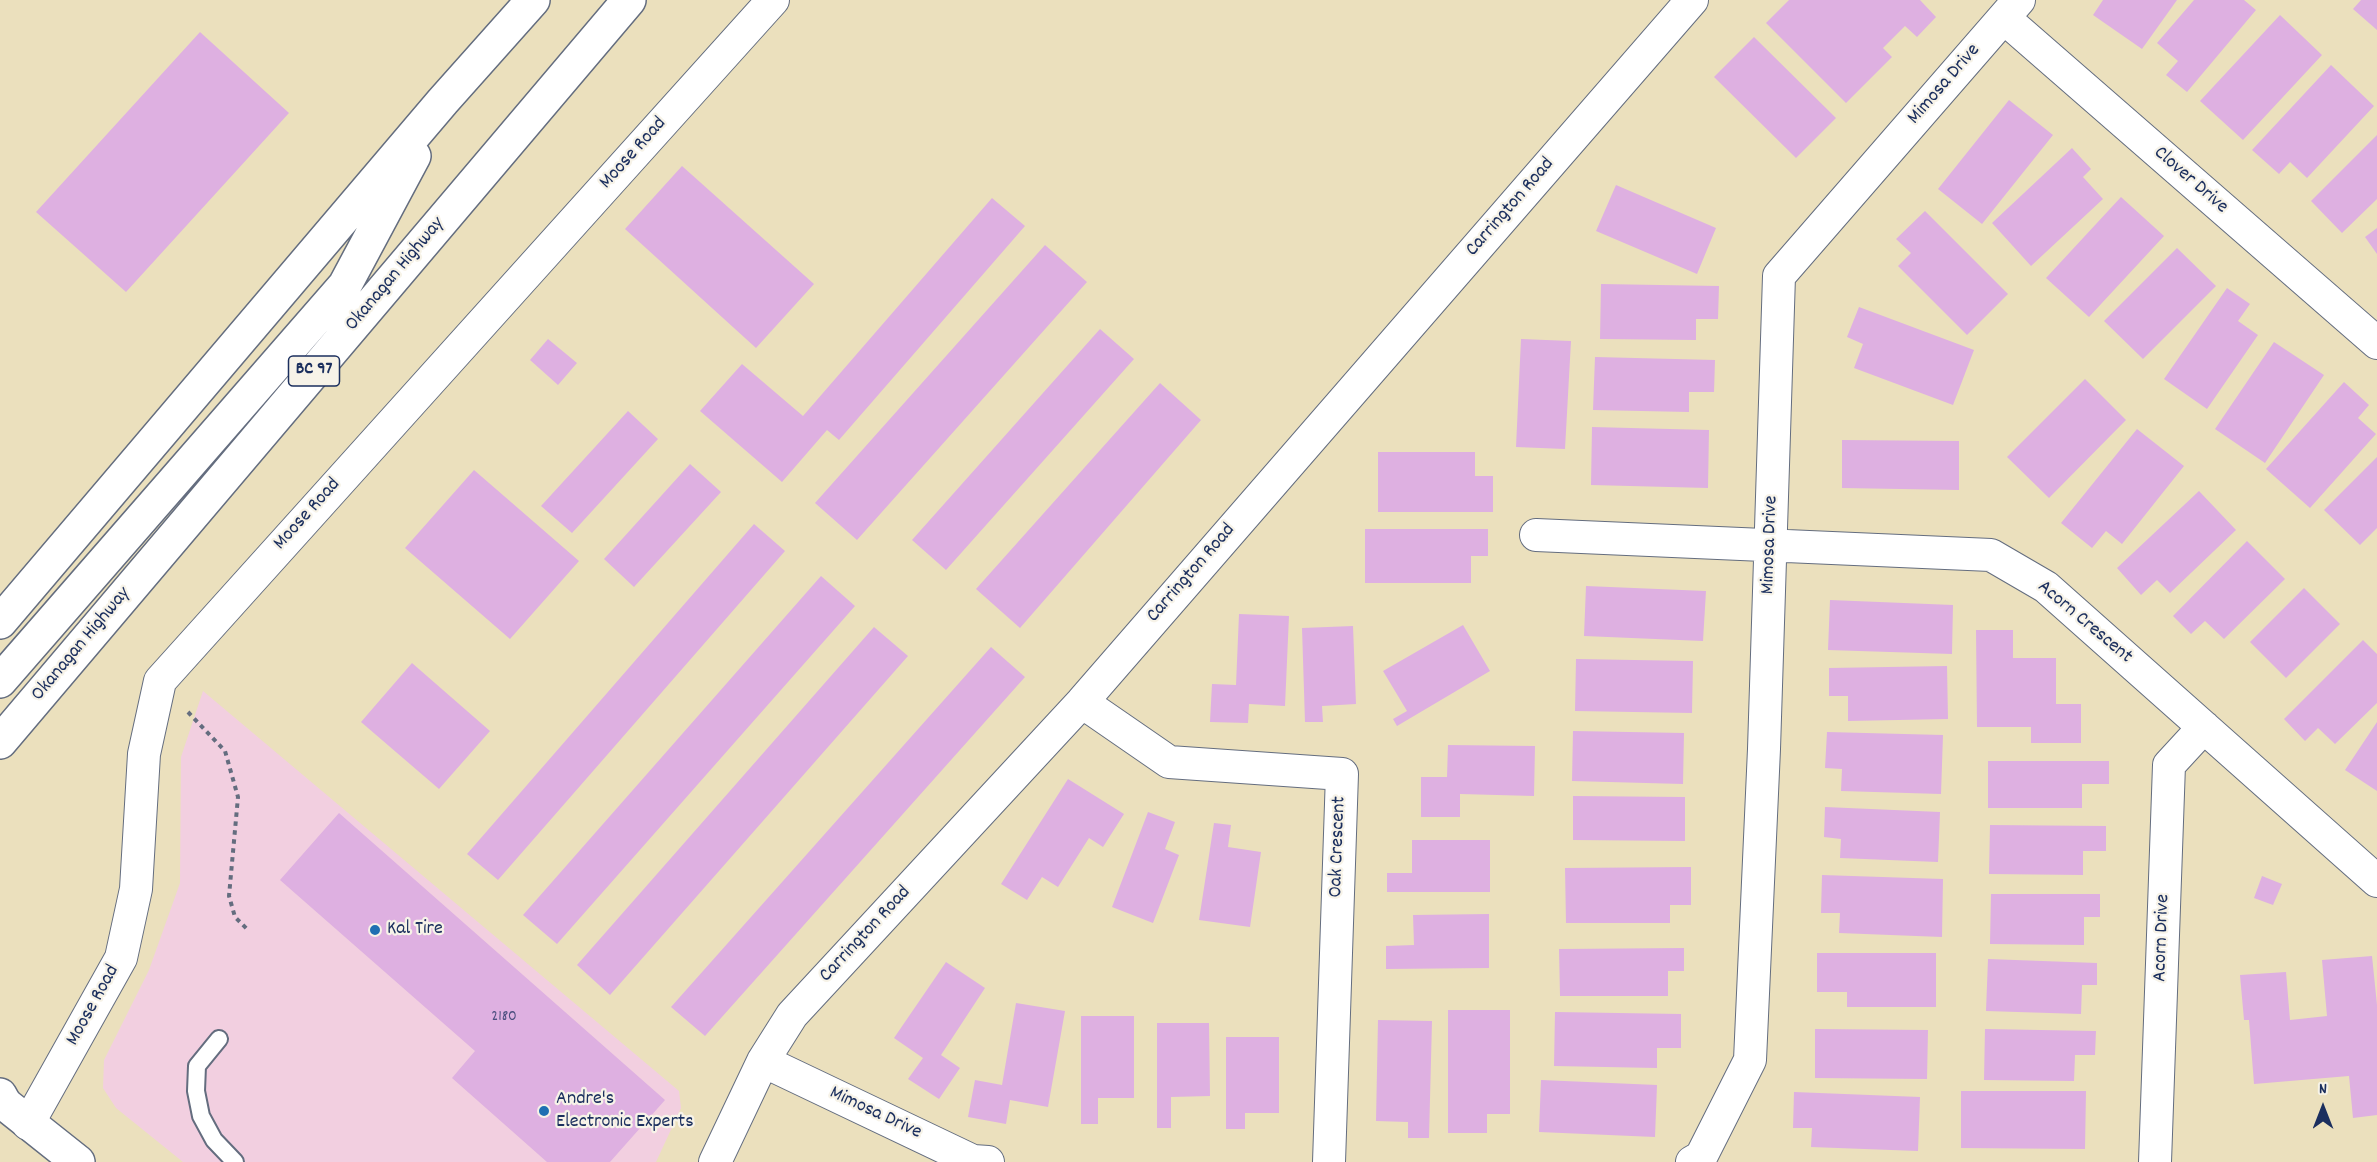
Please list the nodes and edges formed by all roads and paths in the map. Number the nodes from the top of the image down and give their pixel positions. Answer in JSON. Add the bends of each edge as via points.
{"nodes":[{"id":1,"x":533,"y":0,"type":"edge"},
{"id":2,"x":629,"y":0,"type":"edge"},
{"id":3,"x":773,"y":0,"type":"edge"},
{"id":4,"x":1692,"y":0,"type":"edge"},
{"id":5,"x":2012,"y":9,"type":"edge"},
{"id":6,"x":442,"y":101,"type":"junction"},
{"id":7,"x":2377,"y":343,"type":"edge"},
{"id":8,"x":1536,"y":535,"type":"dead end"},
{"id":9,"x":1770,"y":545,"type":"junction"},
{"id":10,"x":0,"y":622,"type":"edge"},
{"id":11,"x":0,"y":681,"type":"edge"},
{"id":12,"x":160,"y":681,"type":"junction"},
{"id":13,"x":1082,"y":702,"type":"junction"},
{"id":14,"x":2204,"y":727,"type":"junction"},
{"id":15,"x":0,"y":742,"type":"edge"},
{"id":16,"x":2377,"y":881,"type":"edge"},
{"id":17,"x":249,"y":931,"type":"dead end"},
{"id":18,"x":219,"y":1039,"type":"dead end"},
{"id":19,"x":763,"y":1061,"type":"junction"},
{"id":20,"x":8,"y":1107,"type":"edge"},
{"id":21,"x":1700,"y":1160,"type":"edge"},
{"id":22,"x":78,"y":1162,"type":"edge"},
{"id":23,"x":235,"y":1162,"type":"edge"},
{"id":24,"x":715,"y":1162,"type":"edge"},
{"id":25,"x":988,"y":1162,"type":"edge"},
{"id":26,"x":1329,"y":1162,"type":"edge"},
{"id":27,"x":2155,"y":1162,"type":"edge"}],
"edges":[{"from":1,"to":6,"type":"main road"},
{"from":2,"to":15,"type":"main road","name":"Okanagan Highway","number":"BC 97"},
{"from":3,"to":12,"type":"street","name":"Moose Road"},
{"from":4,"to":13,"type":"street","name":"Carrington Road"},
{"from":5,"to":7,"type":"street","name":"Clover Drive"},
{"from":5,"to":9,"type":"street","name":"Mimosa Drive","via":[[1779,276]]},
{"from":6,"to":10,"type":"main road"},
{"from":6,"to":11,"type":"main road","via":[[345,285]]},
{"from":8,"to":9,"type":"street","name":"Acorn Crescent"},
{"from":9,"to":14,"type":"street","name":"Acorn Crescent","via":[[1991,555],[2046,587]]},
{"from":9,"to":21,"type":"street","name":"Mimosa Drive","via":[[1750,1060]]},
{"from":12,"to":17,"type":"path","via":[[225,751],[238,797],[229,896],[236,917]]},
{"from":12,"to":20,"type":"street","name":"Moose Road","via":[[144,754],[136,888],[121,958]]},
{"from":13,"to":19,"type":"street","name":"Carrington Road","via":[[792,1015]]},
{"from":13,"to":26,"type":"street","name":"Oak Crescent","via":[[1169,762],[1342,774]]},
{"from":14,"to":16,"type":"street","name":"Acorn Crescent"},
{"from":14,"to":27,"type":"street","name":"Acorn Drive","via":[[2169,765]]},
{"from":18,"to":23,"type":"lane","via":[[197,1066],[196,1091],[201,1116],[214,1140]]},
{"from":19,"to":24,"type":"street","name":"Carrington Road"},
{"from":19,"to":25,"type":"street","name":"Mimosa Drive","via":[[973,1161]]},
{"from":20,"to":22,"type":"main road"}]}
